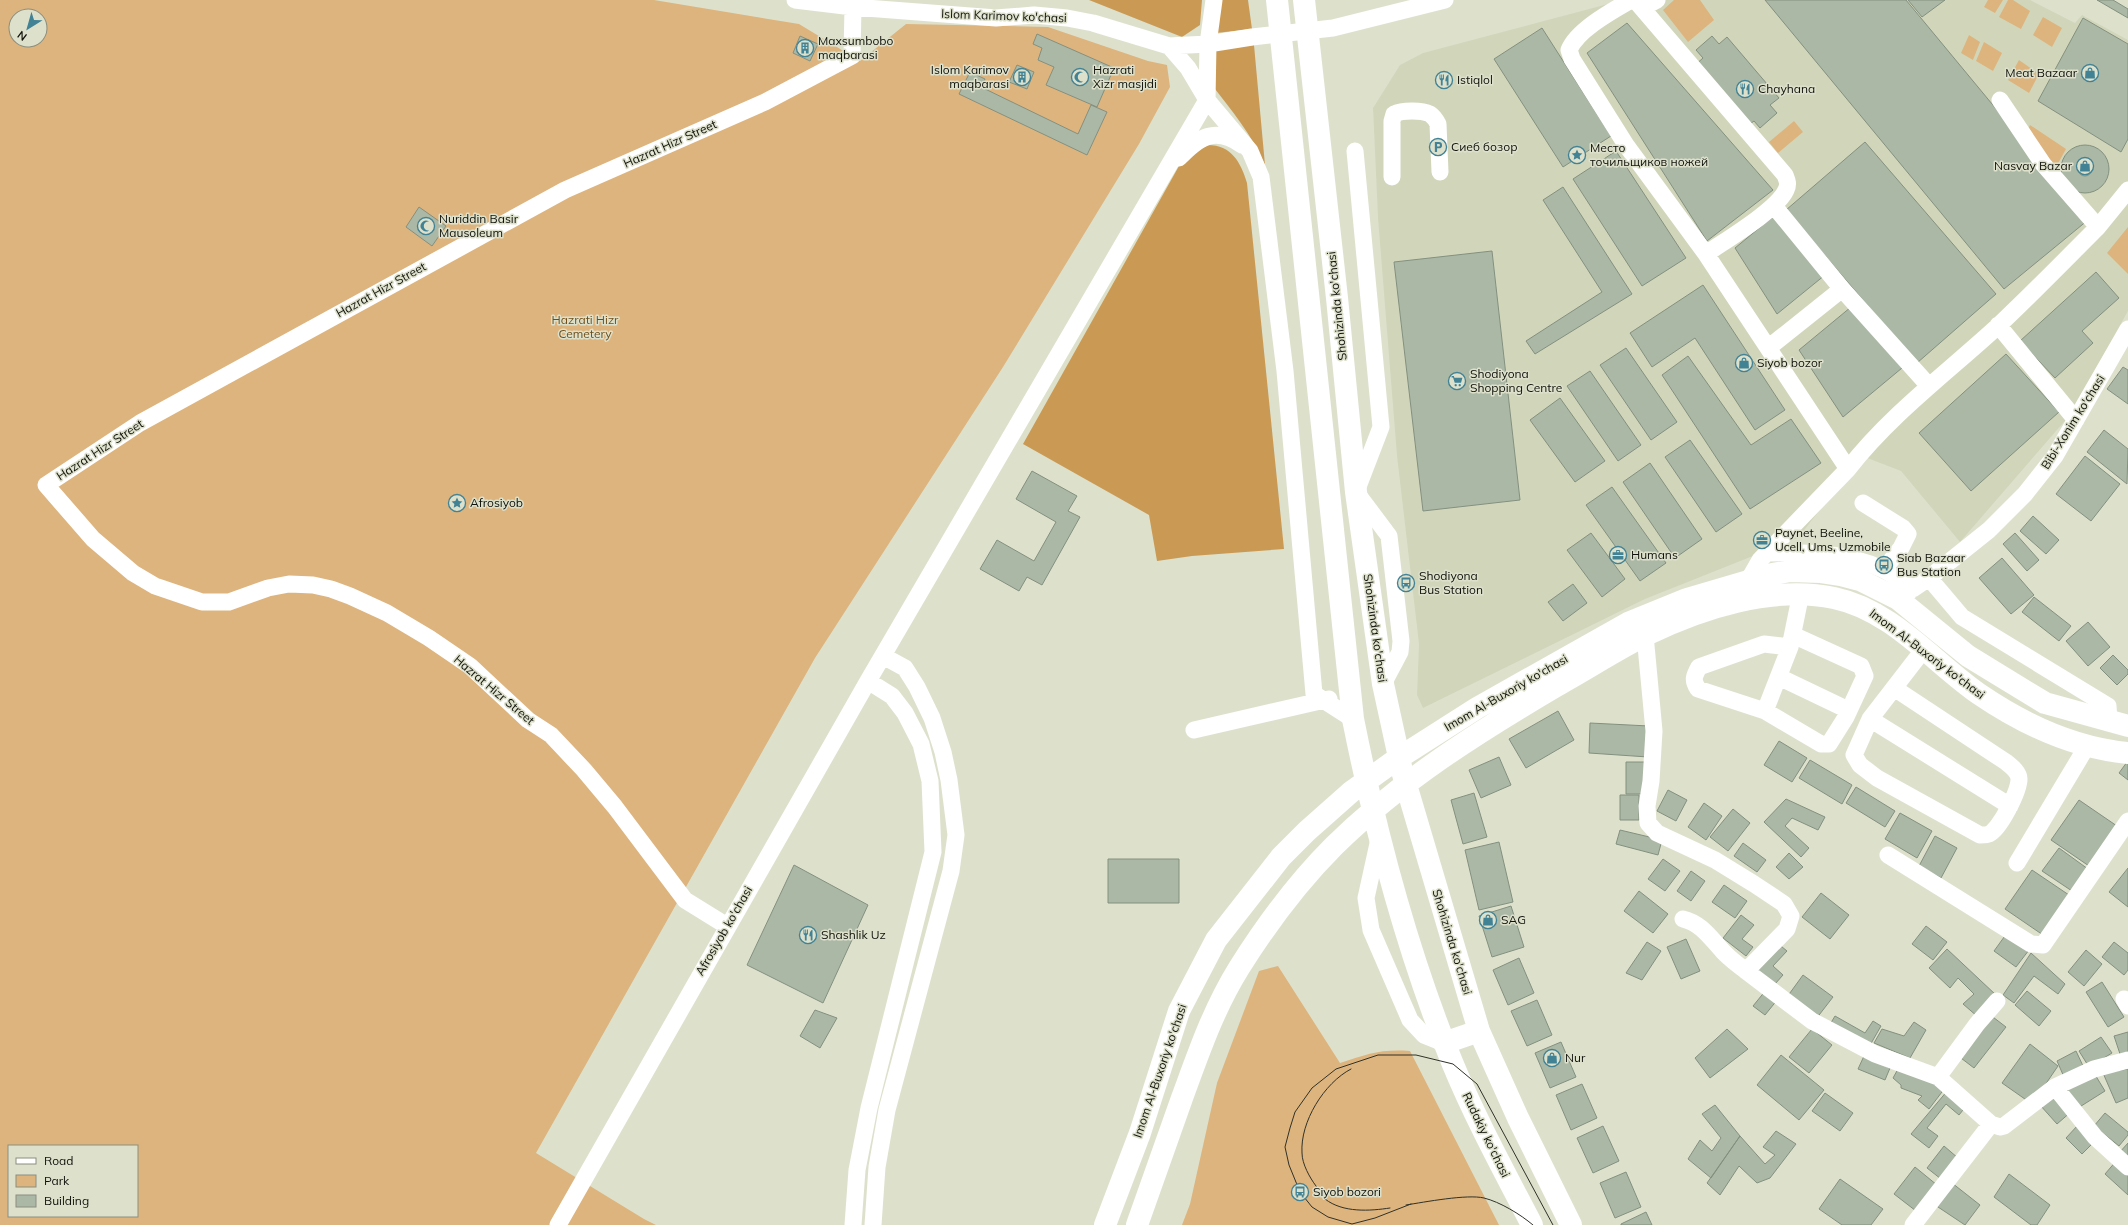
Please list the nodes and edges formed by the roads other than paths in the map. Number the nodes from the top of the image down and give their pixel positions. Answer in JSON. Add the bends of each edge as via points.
{"nodes":[{"id":1,"x":795,"y":0,"type":"edge"},
{"id":2,"x":1214,"y":0,"type":"edge"},
{"id":3,"x":1277,"y":0,"type":"edge"},
{"id":4,"x":1304,"y":0,"type":"edge"},
{"id":5,"x":1410,"y":0,"type":"edge"},
{"id":6,"x":1437,"y":2,"type":"edge"},
{"id":7,"x":1641,"y":2,"type":"edge"},
{"id":8,"x":853,"y":7,"type":"junction"},
{"id":9,"x":1208,"y":44,"type":"junction"},
{"id":10,"x":1169,"y":46,"type":"junction"},
{"id":11,"x":1207,"y":100,"type":"junction"},
{"id":12,"x":2000,"y":100,"type":"dead end"},
{"id":13,"x":1250,"y":151,"type":"junction"},
{"id":14,"x":1355,"y":151,"type":"dead end"},
{"id":15,"x":1165,"y":172,"type":"junction"},
{"id":16,"x":1440,"y":172,"type":"dead end"},
{"id":17,"x":1392,"y":177,"type":"dead end"},
{"id":18,"x":2128,"y":190,"type":"edge"},
{"id":19,"x":1774,"y":206,"type":"junction"},
{"id":20,"x":2098,"y":227,"type":"junction"},
{"id":21,"x":1706,"y":254,"type":"junction"},
{"id":22,"x":1842,"y":289,"type":"junction"},
{"id":23,"x":1998,"y":325,"type":"junction"},
{"id":24,"x":2128,"y":329,"type":"edge"},
{"id":25,"x":1768,"y":348,"type":"junction"},
{"id":26,"x":1929,"y":386,"type":"junction"},
{"id":27,"x":2076,"y":420,"type":"junction"},
{"id":28,"x":1848,"y":469,"type":"junction"},
{"id":29,"x":1356,"y":492,"type":"junction"},
{"id":30,"x":1863,"y":502,"type":"dead end"},
{"id":31,"x":1768,"y":553,"type":"junction"},
{"id":32,"x":1884,"y":569,"type":"junction"},
{"id":33,"x":1929,"y":578,"type":"junction"},
{"id":34,"x":1748,"y":581,"type":"junction"},
{"id":35,"x":1801,"y":593,"type":"junction"},
{"id":36,"x":1906,"y":594,"type":"junction"},
{"id":37,"x":1645,"y":635,"type":"junction"},
{"id":38,"x":1791,"y":641,"type":"junction"},
{"id":39,"x":1924,"y":649,"type":"junction"},
{"id":40,"x":883,"y":656,"type":"junction"},
{"id":41,"x":1584,"y":659,"type":"junction"},
{"id":42,"x":1779,"y":677,"type":"junction"},
{"id":43,"x":868,"y":681,"type":"junction"},
{"id":44,"x":1894,"y":688,"type":"junction"},
{"id":45,"x":1351,"y":696,"type":"junction"},
{"id":46,"x":1323,"y":699,"type":"junction"},
{"id":47,"x":1848,"y":710,"type":"junction"},
{"id":48,"x":1765,"y":711,"type":"junction"},
{"id":49,"x":1481,"y":718,"type":"junction"},
{"id":50,"x":1354,"y":719,"type":"junction"},
{"id":51,"x":1870,"y":719,"type":"junction"},
{"id":52,"x":2120,"y":724,"type":"edge"},
{"id":53,"x":1194,"y":730,"type":"dead end"},
{"id":54,"x":2087,"y":746,"type":"junction"},
{"id":55,"x":2124,"y":752,"type":"edge"},
{"id":56,"x":2010,"y":806,"type":"junction"},
{"id":57,"x":2128,"y":820,"type":"edge"},
{"id":58,"x":1379,"y":838,"type":"junction"},
{"id":59,"x":1888,"y":855,"type":"dead end"},
{"id":60,"x":2017,"y":863,"type":"dead end"},
{"id":61,"x":1684,"y":919,"type":"dead end"},
{"id":62,"x":727,"y":926,"type":"junction"},
{"id":63,"x":1746,"y":971,"type":"junction"},
{"id":64,"x":1997,"y":1001,"type":"dead end"},
{"id":65,"x":1479,"y":1031,"type":"junction"},
{"id":66,"x":1444,"y":1043,"type":"junction"},
{"id":67,"x":2128,"y":1060,"type":"edge"},
{"id":68,"x":1938,"y":1077,"type":"junction"},
{"id":69,"x":2055,"y":1087,"type":"junction"},
{"id":70,"x":1991,"y":1124,"type":"junction"},
{"id":71,"x":2128,"y":1167,"type":"edge"},
{"id":72,"x":558,"y":1225,"type":"edge"},
{"id":73,"x":853,"y":1225,"type":"edge"},
{"id":74,"x":873,"y":1225,"type":"edge"},
{"id":75,"x":1105,"y":1225,"type":"edge"},
{"id":76,"x":1137,"y":1225,"type":"edge"},
{"id":77,"x":1532,"y":1225,"type":"edge"},
{"id":78,"x":1571,"y":1225,"type":"edge"},
{"id":79,"x":1913,"y":1225,"type":"edge"}],
"edges":[{"from":1,"to":8,"type":"street","name":"Islom Karimov ko'chasi"},
{"from":2,"to":9,"type":"street"},
{"from":3,"to":45,"type":"main road"},
{"from":4,"to":29,"type":"main road","name":"Shohizinda ko'chasi"},
{"from":5,"to":6,"type":"street"},
{"from":6,"to":9,"type":"street","name":"Islom Karimov ko'chasi","via":[[1333,28]]},
{"from":7,"to":19,"type":"street","via":[[1785,175],[1788,182],[1786,190]]},
{"from":7,"to":21,"type":"street","via":[[1610,13],[1573,41],[1569,50],[1572,59],[1626,145]]},
{"from":8,"to":10,"type":"street","name":"Islom Karimov ko'chasi","via":[[996,18],[1034,15],[1067,18],[1093,23]]},
{"from":8,"to":62,"type":"street","name":"Hazrat Hizr Street","via":[[852,56],[765,102],[565,190],[140,423],[46,485],[93,539],[133,573],[155,586],[202,602],[229,602],[268,588],[289,584],[313,585],[350,596],[429,638],[470,666],[528,720],[551,735],[615,807],[684,900]]},
{"from":9,"to":10,"type":"street","name":"Islom Karimov ko'chasi"},
{"from":9,"to":11,"type":"street"},
{"from":10,"to":11,"type":"street","via":[[1192,72]]},
{"from":11,"to":13,"type":"street"},
{"from":11,"to":15,"type":"street"},
{"from":12,"to":20,"type":"street","via":[[2043,164]]},
{"from":13,"to":15,"type":"street","via":[[1233,138],[1224,135],[1206,137],[1189,148]]},
{"from":13,"to":46,"type":"street","via":[[1262,177],[1282,348],[1314,694]]},
{"from":14,"to":29,"type":"street","via":[[1381,427]]},
{"from":15,"to":40,"type":"street","name":"Afrosiyob ko'chasi"},
{"from":16,"to":17,"type":"street","via":[[1438,124],[1434,117],[1428,113],[1400,111],[1394,114],[1392,121]]},
{"from":18,"to":20,"type":"street"},
{"from":19,"to":21,"type":"street"},
{"from":19,"to":22,"type":"street"},
{"from":20,"to":23,"type":"street"},
{"from":21,"to":25,"type":"street"},
{"from":22,"to":25,"type":"street"},
{"from":22,"to":26,"type":"street"},
{"from":23,"to":26,"type":"street"},
{"from":23,"to":27,"type":"street"},
{"from":24,"to":27,"type":"street","name":"Bibi-Xonim ko'chasi"},
{"from":25,"to":28,"type":"street"},
{"from":26,"to":28,"type":"street","via":[[1866,445]]},
{"from":27,"to":33,"type":"street","name":"Bibi-Xonim ko'chasi","via":[[2055,456],[2025,494],[1989,530]]},
{"from":28,"to":31,"type":"street"},
{"from":29,"to":65,"type":"main road","name":"Shohizinda ko'chasi","via":[[1383,684],[1402,771]]},
{"from":30,"to":32,"type":"street","via":[[1908,534],[1901,548]]},
{"from":31,"to":32,"type":"street","via":[[1816,552],[1859,559]]},
{"from":31,"to":34,"type":"street","via":[[1760,560]]},
{"from":32,"to":36,"type":"street"},
{"from":33,"to":36,"type":"street","name":"Bibi-Xonim ko'chasi"},
{"from":33,"to":52,"type":"street","via":[[1962,617],[2108,706]]},
{"from":34,"to":36,"type":"main road","name":"Imom Al-Buxoriy ko'chasi","via":[[1791,571],[1821,572],[1860,580]]},
{"from":34,"to":41,"type":"main road","name":"Imom Al-Buxoriy ko'chasi","via":[[1687,599],[1628,623]]},
{"from":35,"to":37,"type":"main road","name":"Imom Al-Buxoriy ko'chasi","via":[[1754,598],[1696,614]]},
{"from":35,"to":38,"type":"street"},
{"from":35,"to":39,"type":"main road","name":"Imom Al-Buxoriy ko'chasi","via":[[1855,603],[1877,614]]},
{"from":36,"to":52,"type":"main road","name":"Imom Al-Buxoriy ko'chasi","via":[[1968,656],[2020,689],[2045,703]]},
{"from":37,"to":41,"type":"main road","name":"Imom Al-Buxoriy ko'chasi"},
{"from":37,"to":63,"type":"street","via":[[1654,731],[1652,780],[1646,810],[1648,823],[1657,832],[1715,860],[1754,884],[1784,904],[1791,916],[1787,929]]},
{"from":38,"to":42,"type":"street"},
{"from":38,"to":47,"type":"street","via":[[1861,666],[1865,676]]},
{"from":38,"to":48,"type":"street","via":[[1764,644],[1699,667],[1694,675],[1694,682],[1698,688]]},
{"from":39,"to":44,"type":"street"},
{"from":39,"to":54,"type":"main road","name":"Imom Al-Buxoriy ko'chasi","via":[[1979,694],[2038,728]]},
{"from":40,"to":43,"type":"street","name":"Afrosiyob ko'chasi"},
{"from":40,"to":74,"type":"street","via":[[905,668],[932,718],[947,773],[956,835],[951,871],[888,1110],[877,1167]]},
{"from":41,"to":49,"type":"main road","name":"Imom Al-Buxoriy ko'chasi"},
{"from":42,"to":47,"type":"street"},
{"from":42,"to":48,"type":"street"},
{"from":43,"to":62,"type":"street","name":"Afrosiyob ko'chasi"},
{"from":43,"to":73,"type":"street","via":[[892,696],[905,713],[921,744],[930,781],[933,852],[869,1108],[857,1170]]},
{"from":44,"to":51,"type":"street"},
{"from":44,"to":56,"type":"street","via":[[2006,762],[2017,772],[2019,779]]},
{"from":45,"to":46,"type":"street"},
{"from":45,"to":50,"type":"main road"},
{"from":46,"to":50,"type":"street"},
{"from":46,"to":53,"type":"street"},
{"from":47,"to":48,"type":"street","via":[[1829,744],[1821,744]]},
{"from":49,"to":75,"type":"main road","name":"Imom Al-Buxoriy ko'chasi","via":[[1397,759],[1351,792],[1307,831],[1262,879],[1216,940],[1179,1011],[1140,1133]]},
{"from":49,"to":76,"type":"main road","name":"Imom Al-Buxoriy ko'chasi","via":[[1329,851],[1288,898],[1263,932],[1239,968],[1209,1023]]},
{"from":50,"to":58,"type":"main road"},
{"from":51,"to":56,"type":"street"},
{"from":51,"to":56,"type":"street","via":[[1854,756],[1860,765],[1877,778],[1980,835],[1989,834]]},
{"from":52,"to":55,"type":"main road"},
{"from":54,"to":55,"type":"main road","name":"Imom Al-Buxoriy ko'chasi"},
{"from":54,"to":60,"type":"street"},
{"from":57,"to":59,"type":"street","via":[[2043,945],[2032,944]]},
{"from":58,"to":66,"type":"main road"},
{"from":58,"to":66,"type":"street","via":[[1366,898],[1371,930],[1410,1020],[1424,1035]]},
{"from":61,"to":63,"type":"street","via":[[1712,937],[1720,949]]},
{"from":62,"to":72,"type":"street","name":"Afrosiyob ko'chasi"},
{"from":63,"to":68,"type":"street","via":[[1812,1021],[1875,1054]]},
{"from":64,"to":68,"type":"street"},
{"from":65,"to":66,"type":"main road"},
{"from":65,"to":78,"type":"main road","name":"Shohizinda ko'chasi","via":[[1518,1118]]},
{"from":66,"to":77,"type":"main road","name":"Rudakiy ko'chasi","via":[[1473,1109]]},
{"from":67,"to":69,"type":"street","via":[[2094,1069]]},
{"from":68,"to":70,"type":"street"},
{"from":69,"to":70,"type":"street","via":[[2004,1126]]},
{"from":69,"to":71,"type":"street","via":[[2095,1137]]},
{"from":70,"to":79,"type":"street"}]}
